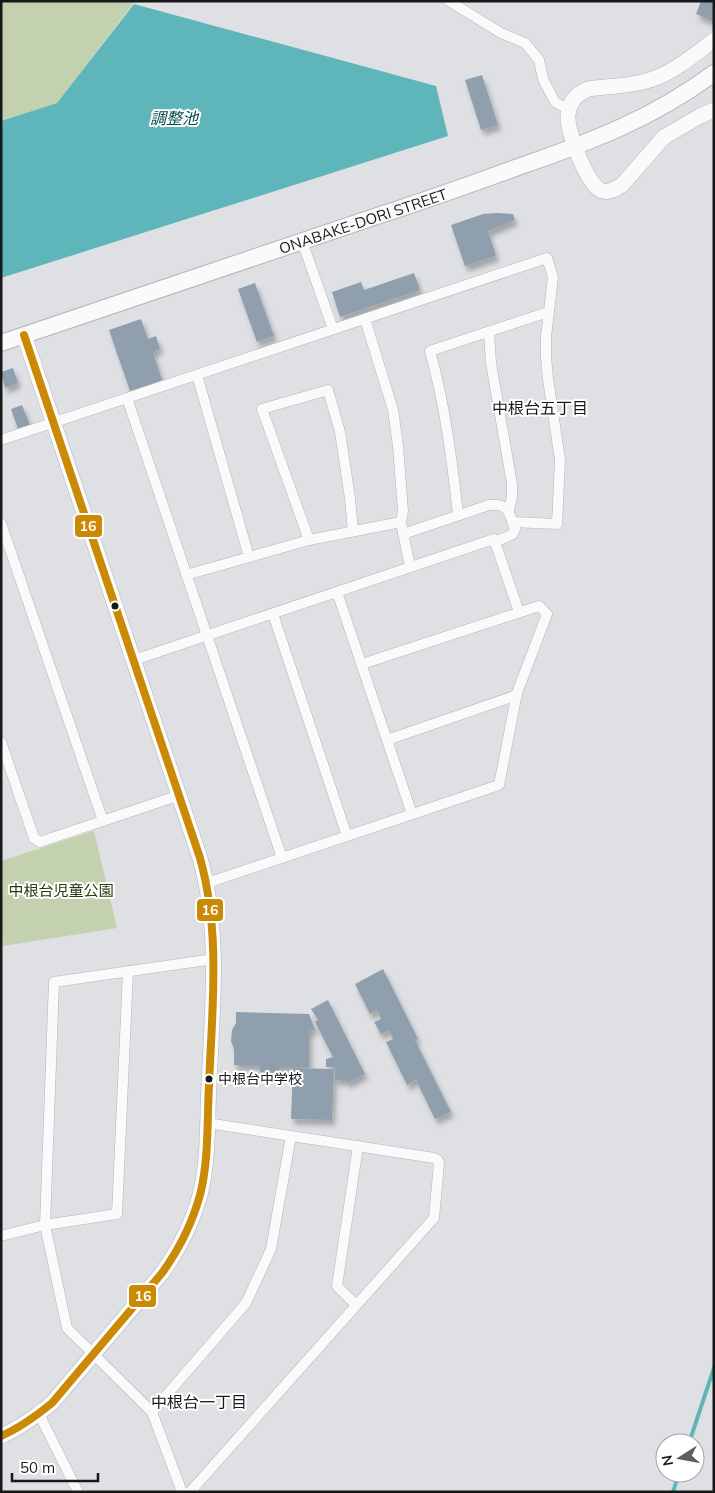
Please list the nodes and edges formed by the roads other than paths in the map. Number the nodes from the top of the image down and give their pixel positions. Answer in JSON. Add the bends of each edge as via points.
{"nodes":[{"id":1,"x":449,"y":1,"type":"edge"},
{"id":2,"x":714,"y":40,"type":"edge"},
{"id":3,"x":714,"y":73,"type":"edge"},
{"id":4,"x":569,"y":110,"type":"junction"},
{"id":5,"x":714,"y":110,"type":"edge"},
{"id":6,"x":576,"y":147,"type":"junction"},
{"id":7,"x":302,"y":241,"type":"junction"},
{"id":8,"x":548,"y":312,"type":"junction"},
{"id":9,"x":364,"y":319,"type":"junction"},
{"id":10,"x":332,"y":329,"type":"junction"},
{"id":11,"x":489,"y":332,"type":"junction"},
{"id":12,"x":24,"y":335,"type":"junction"},
{"id":13,"x":1,"y":343,"type":"edge"},
{"id":14,"x":197,"y":375,"type":"junction"},
{"id":15,"x":127,"y":398,"type":"junction"},
{"id":16,"x":55,"y":422,"type":"junction"},
{"id":17,"x":1,"y":440,"type":"edge"},
{"id":18,"x":509,"y":510,"type":"junction"},
{"id":19,"x":458,"y":515,"type":"junction"},
{"id":20,"x":401,"y":522,"type":"junction"},
{"id":21,"x":512,"y":522,"type":"junction"},
{"id":22,"x":1,"y":523,"type":"edge"},
{"id":23,"x":353,"y":532,"type":"junction"},
{"id":24,"x":403,"y":534,"type":"junction"},
{"id":25,"x":309,"y":540,"type":"junction"},
{"id":26,"x":495,"y":542,"type":"junction"},
{"id":27,"x":249,"y":557,"type":"junction"},
{"id":28,"x":410,"y":567,"type":"junction"},
{"id":29,"x":186,"y":575,"type":"junction"},
{"id":30,"x":337,"y":592,"type":"junction"},
{"id":31,"x":520,"y":612,"type":"junction"},
{"id":32,"x":272,"y":614,"type":"junction"},
{"id":33,"x":207,"y":636,"type":"junction"},
{"id":34,"x":134,"y":660,"type":"junction"},
{"id":35,"x":362,"y":664,"type":"junction"},
{"id":36,"x":517,"y":696,"type":"junction"},
{"id":37,"x":387,"y":740,"type":"junction"},
{"id":38,"x":1,"y":742,"type":"edge"},
{"id":39,"x":180,"y":795,"type":"junction"},
{"id":40,"x":412,"y":814,"type":"junction"},
{"id":41,"x":103,"y":821,"type":"junction"},
{"id":42,"x":346,"y":836,"type":"junction"},
{"id":43,"x":282,"y":858,"type":"junction"},
{"id":44,"x":207,"y":883,"type":"junction"},
{"id":45,"x":214,"y":959,"type":"junction"},
{"id":46,"x":128,"y":971,"type":"junction"},
{"id":47,"x":207,"y":1123,"type":"junction"},
{"id":48,"x":291,"y":1136,"type":"junction"},
{"id":49,"x":358,"y":1146,"type":"junction"},
{"id":50,"x":44,"y":1225,"type":"junction"},
{"id":51,"x":1,"y":1236,"type":"edge"},
{"id":52,"x":356,"y":1305,"type":"junction"},
{"id":53,"x":93,"y":1354,"type":"junction"},
{"id":54,"x":152,"y":1412,"type":"junction"},
{"id":55,"x":39,"y":1414,"type":"junction"},
{"id":56,"x":1,"y":1436,"type":"edge"},
{"id":57,"x":78,"y":1492,"type":"edge"},
{"id":58,"x":182,"y":1492,"type":"edge"},
{"id":59,"x":190,"y":1492,"type":"edge"}],
"edges":[{"from":1,"to":4,"type":"street","via":[[501,33],[524,43],[539,60],[543,79],[555,102]]},
{"from":2,"to":4,"type":"street","via":[[659,77],[588,89],[575,97]]},
{"from":3,"to":6,"type":"main road","name":"ONABAKE-DORI STREET","via":[[652,113]]},
{"from":4,"to":6,"type":"street","via":[[569,126]]},
{"from":5,"to":6,"type":"street","via":[[664,137],[616,189],[600,190],[589,178]]},
{"from":6,"to":7,"type":"main road","name":"ONABAKE-DORI STREET"},
{"from":7,"to":10,"type":"street"},
{"from":7,"to":12,"type":"main road","name":"ONABAKE-DORI STREET"},
{"from":8,"to":9,"type":"street","via":[[553,277],[547,258]]},
{"from":8,"to":11,"type":"street"},
{"from":8,"to":21,"type":"street","via":[[548,379],[560,460],[557,524]]},
{"from":9,"to":10,"type":"street"},
{"from":9,"to":20,"type":"street","via":[[393,410],[403,511]]},
{"from":10,"to":14,"type":"street"},
{"from":11,"to":18,"type":"street","via":[[491,363],[512,484]]},
{"from":11,"to":19,"type":"street","via":[[430,352],[451,450]]},
{"from":12,"to":13,"type":"main road","name":"ONABAKE-DORI STREET"},
{"from":12,"to":16,"type":"street"},
{"from":14,"to":15,"type":"street"},
{"from":14,"to":27,"type":"street"},
{"from":15,"to":16,"type":"street"},
{"from":15,"to":29,"type":"street"},
{"from":16,"to":17,"type":"street"},
{"from":16,"to":34,"type":"street"},
{"from":18,"to":19,"type":"street","via":[[499,504]]},
{"from":18,"to":21,"type":"street"},
{"from":19,"to":24,"type":"street"},
{"from":20,"to":23,"type":"street"},
{"from":20,"to":24,"type":"street"},
{"from":21,"to":26,"type":"street","via":[[513,534]]},
{"from":22,"to":41,"type":"street"},
{"from":23,"to":25,"type":"street"},
{"from":23,"to":25,"type":"street","via":[[340,432],[328,390],[262,409]]},
{"from":24,"to":28,"type":"street"},
{"from":25,"to":27,"type":"street"},
{"from":26,"to":28,"type":"street","via":[[494,539]]},
{"from":26,"to":31,"type":"street"},
{"from":27,"to":29,"type":"street"},
{"from":28,"to":30,"type":"street"},
{"from":29,"to":33,"type":"street"},
{"from":30,"to":32,"type":"street"},
{"from":30,"to":35,"type":"street"},
{"from":31,"to":35,"type":"street"},
{"from":31,"to":36,"type":"street","via":[[539,606],[547,614]]},
{"from":32,"to":33,"type":"street"},
{"from":32,"to":42,"type":"street"},
{"from":33,"to":34,"type":"street"},
{"from":33,"to":43,"type":"street"},
{"from":34,"to":39,"type":"street"},
{"from":35,"to":37,"type":"street"},
{"from":36,"to":37,"type":"street"},
{"from":36,"to":40,"type":"street","via":[[499,785]]},
{"from":37,"to":40,"type":"street"},
{"from":38,"to":41,"type":"street","via":[[34,838],[40,842]]},
{"from":39,"to":41,"type":"street"},
{"from":39,"to":44,"type":"street"},
{"from":40,"to":42,"type":"street"},
{"from":42,"to":43,"type":"street"},
{"from":43,"to":44,"type":"street"},
{"from":44,"to":45,"type":"street"},
{"from":45,"to":46,"type":"street"},
{"from":45,"to":47,"type":"street"},
{"from":46,"to":50,"type":"street","via":[[117,1214]]},
{"from":46,"to":50,"type":"street","via":[[54,982]]},
{"from":47,"to":48,"type":"street"},
{"from":47,"to":53,"type":"street","via":[[204,1172],[185,1237],[162,1273]]},
{"from":48,"to":49,"type":"street"},
{"from":48,"to":54,"type":"street","via":[[272,1249],[246,1303]]},
{"from":49,"to":52,"type":"street","via":[[337,1286]]},
{"from":49,"to":52,"type":"street","via":[[434,1158],[439,1164],[434,1218]]},
{"from":50,"to":51,"type":"street"},
{"from":50,"to":53,"type":"street","via":[[67,1328]]},
{"from":52,"to":59,"type":"street"},
{"from":53,"to":54,"type":"street"},
{"from":53,"to":55,"type":"street"},
{"from":54,"to":58,"type":"street"},
{"from":55,"to":56,"type":"street"},
{"from":55,"to":57,"type":"street"}]}
